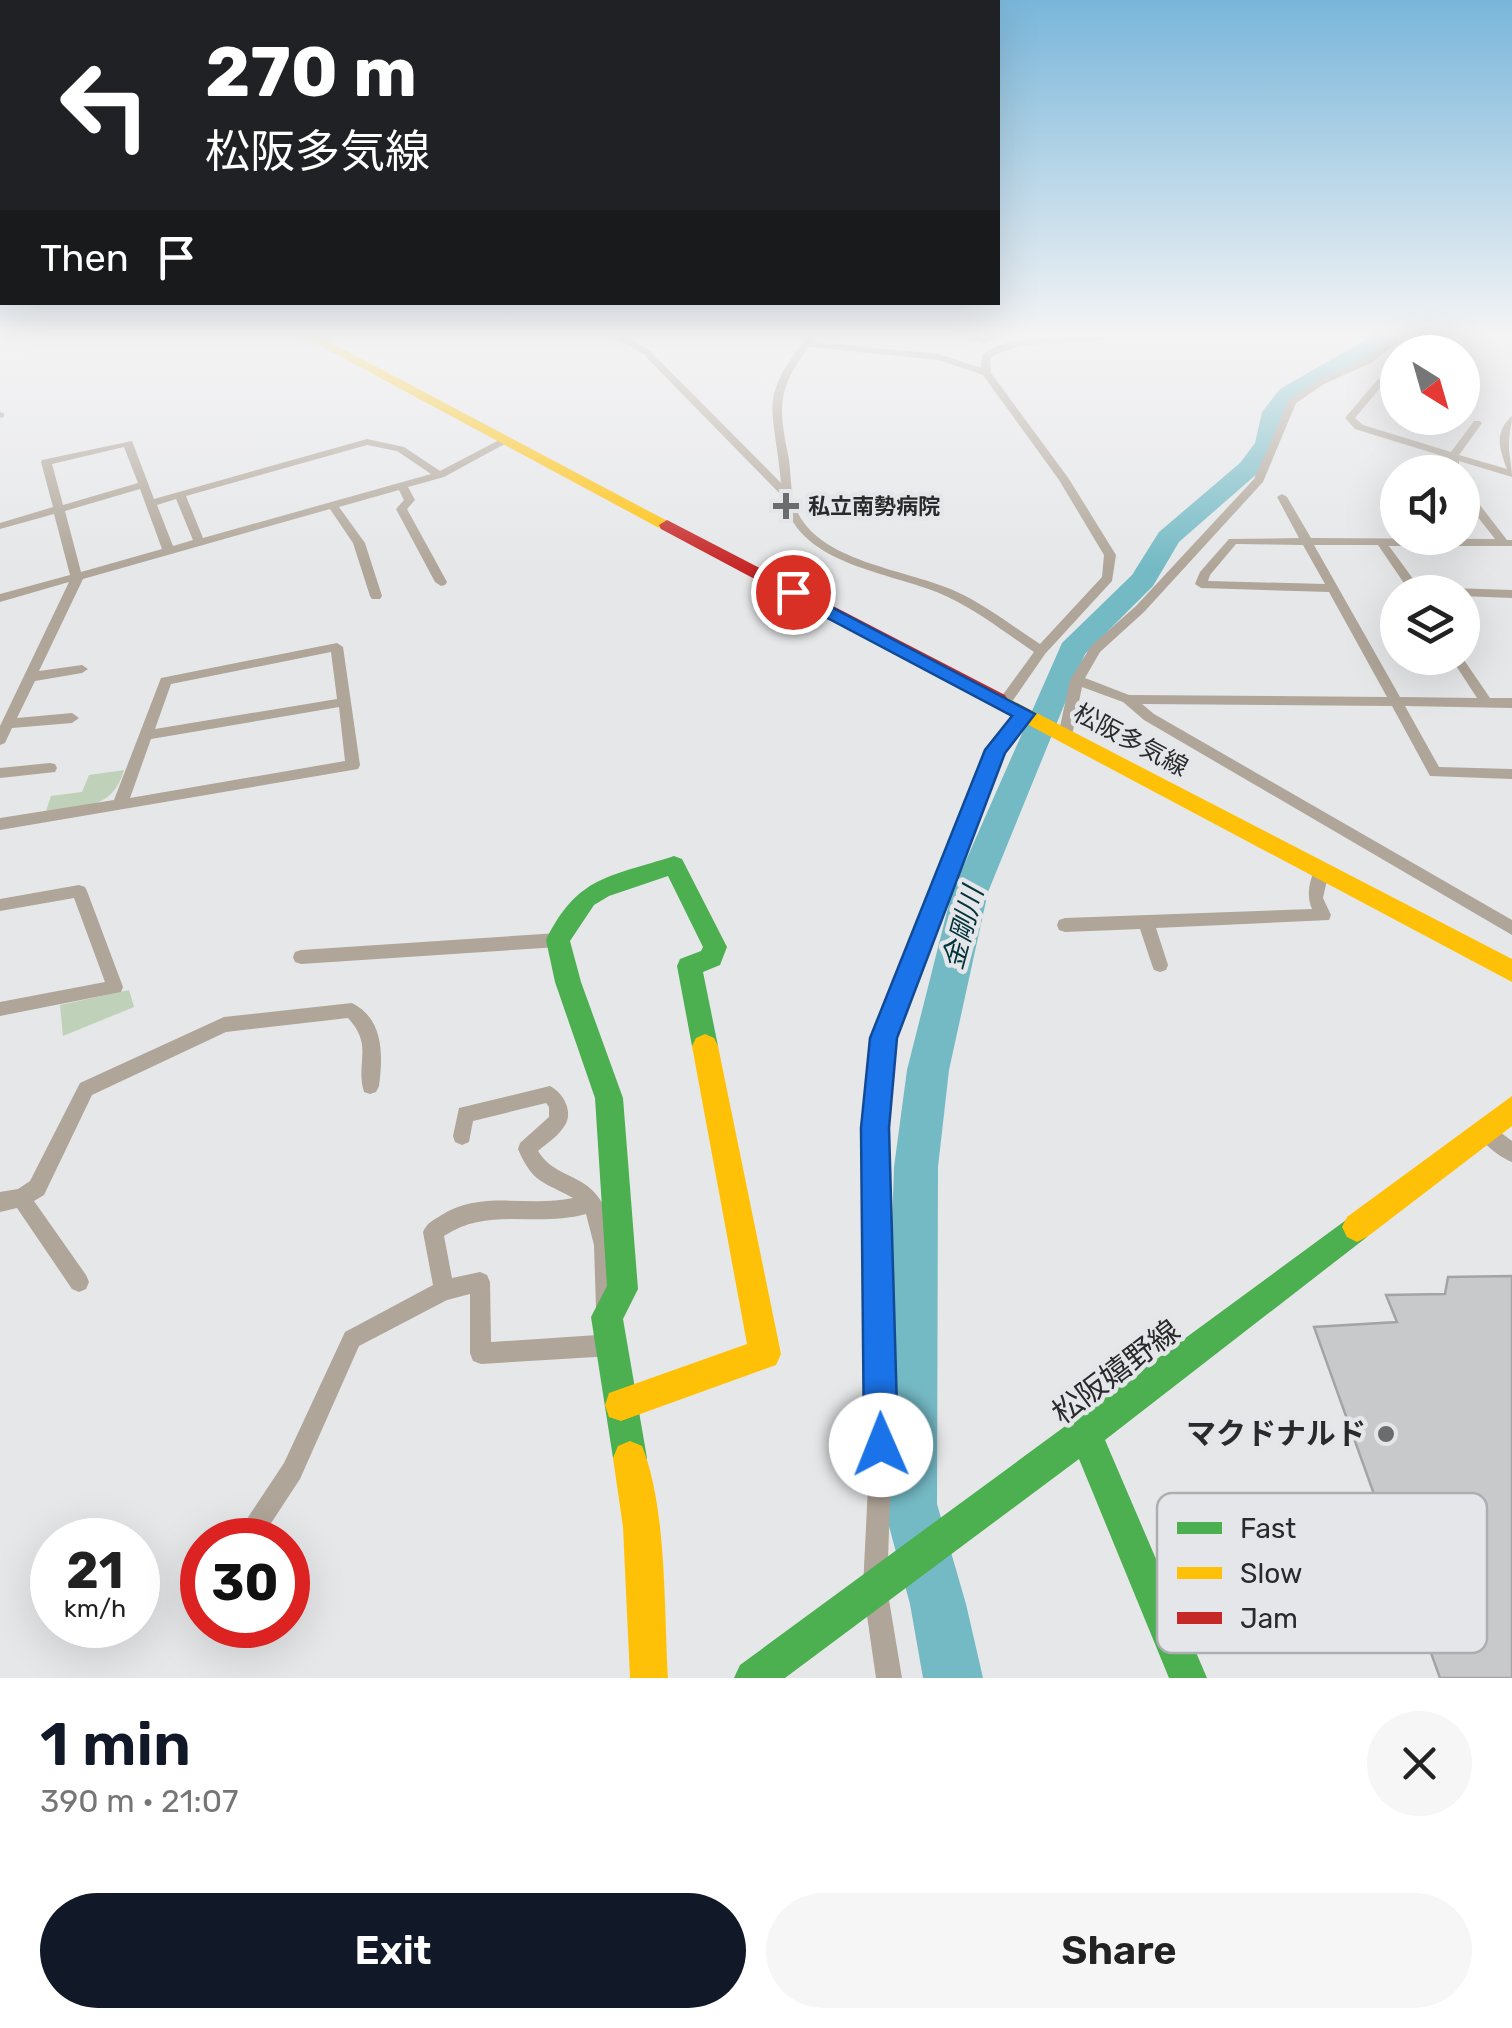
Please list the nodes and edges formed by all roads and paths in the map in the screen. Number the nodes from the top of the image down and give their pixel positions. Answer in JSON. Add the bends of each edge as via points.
{"nodes":[{"id":1,"x":448,"y":410,"type":"edge"},
{"id":2,"x":703,"y":410,"type":"edge"},
{"id":3,"x":773,"y":410,"type":"edge"},
{"id":4,"x":1013,"y":410,"type":"edge"},
{"id":5,"x":1288,"y":410,"type":"edge"},
{"id":6,"x":1356,"y":410,"type":"edge"},
{"id":7,"x":1512,"y":419,"type":"edge"},
{"id":8,"x":1380,"y":433,"type":"edge"},
{"id":9,"x":1386,"y":435,"type":"edge"},
{"id":10,"x":1468,"y":435,"type":"edge"},
{"id":11,"x":506,"y":441,"type":"junction"},
{"id":12,"x":1454,"y":455,"type":"joint"},
{"id":13,"x":1480,"y":462,"type":"edge"},
{"id":14,"x":1512,"y":471,"type":"edge"},
{"id":15,"x":440,"y":475,"type":"junction"},
{"id":16,"x":401,"y":484,"type":"junction"},
{"id":17,"x":143,"y":485,"type":"junction"},
{"id":18,"x":180,"y":495,"type":"junction"},
{"id":19,"x":787,"y":495,"type":"junction"},
{"id":20,"x":1282,"y":496,"type":"dead end"},
{"id":21,"x":151,"y":504,"type":"junction"},
{"id":22,"x":332,"y":504,"type":"junction"},
{"id":23,"x":59,"y":508,"type":"junction"},
{"id":24,"x":1480,"y":510,"type":"edge"},
{"id":25,"x":0,"y":526,"type":"edge"},
{"id":26,"x":1308,"y":542,"type":"junction"},
{"id":27,"x":200,"y":543,"type":"junction"},
{"id":28,"x":1480,"y":543,"type":"edge"},
{"id":29,"x":1508,"y":543,"type":"edge"},
{"id":30,"x":1380,"y":545,"type":"edge"},
{"id":31,"x":169,"y":552,"type":"junction"},
{"id":32,"x":76,"y":578,"type":"junction"},
{"id":33,"x":441,"y":582,"type":"dead end"},
{"id":34,"x":1330,"y":588,"type":"junction"},
{"id":35,"x":1480,"y":593,"type":"edge"},
{"id":36,"x":1505,"y":594,"type":"edge"},
{"id":37,"x":376,"y":596,"type":"dead end"},
{"id":38,"x":0,"y":598,"type":"edge"},
{"id":39,"x":1512,"y":612,"type":"edge"},
{"id":40,"x":1041,"y":651,"type":"junction"},
{"id":41,"x":82,"y":669,"type":"dead end"},
{"id":42,"x":1469,"y":675,"type":"edge"},
{"id":43,"x":31,"y":677,"type":"junction"},
{"id":44,"x":1077,"y":680,"type":"junction"},
{"id":45,"x":1128,"y":700,"type":"junction"},
{"id":46,"x":344,"y":702,"type":"junction"},
{"id":47,"x":1394,"y":702,"type":"junction"},
{"id":48,"x":1486,"y":702,"type":"junction"},
{"id":49,"x":1512,"y":703,"type":"edge"},
{"id":50,"x":1020,"y":712,"type":"junction"},
{"id":51,"x":72,"y":718,"type":"dead end"},
{"id":52,"x":8,"y":724,"type":"junction"},
{"id":53,"x":1060,"y":734,"type":"junction"},
{"id":54,"x":147,"y":735,"type":"junction"},
{"id":55,"x":0,"y":740,"type":"edge"},
{"id":56,"x":50,"y":768,"type":"dead end"},
{"id":57,"x":0,"y":773,"type":"edge"},
{"id":58,"x":1512,"y":774,"type":"edge"},
{"id":59,"x":120,"y":805,"type":"junction"},
{"id":60,"x":0,"y":824,"type":"edge"},
{"id":61,"x":1320,"y":870,"type":"junction"},
{"id":62,"x":0,"y":905,"type":"edge"},
{"id":63,"x":1146,"y":922,"type":"junction"},
{"id":64,"x":1065,"y":925,"type":"dead end"},
{"id":65,"x":1512,"y":928,"type":"edge"},
{"id":66,"x":558,"y":940,"type":"junction"},
{"id":67,"x":301,"y":957,"type":"dead end"},
{"id":68,"x":1160,"y":966,"type":"dead end"},
{"id":69,"x":1512,"y":971,"type":"edge"},
{"id":70,"x":0,"y":1009,"type":"edge"},
{"id":71,"x":370,"y":1086,"type":"dead end"},
{"id":72,"x":1512,"y":1109,"type":"edge"},
{"id":73,"x":1485,"y":1130,"type":"junction"},
{"id":74,"x":462,"y":1136,"type":"dead end"},
{"id":75,"x":1512,"y":1152,"type":"edge"},
{"id":76,"x":10,"y":1200,"type":"edge"},
{"id":77,"x":588,"y":1204,"type":"junction"},
{"id":78,"x":79,"y":1282,"type":"dead end"},
{"id":79,"x":444,"y":1290,"type":"junction"},
{"id":80,"x":607,"y":1317,"type":"junction"},
{"id":81,"x":612,"y":1345,"type":"junction"},
{"id":82,"x":621,"y":1406,"type":"junction"},
{"id":83,"x":1085,"y":1433,"type":"junction"},
{"id":84,"x":260,"y":1518,"type":"edge"},
{"id":85,"x":875,"y":1588,"type":"junction"},
{"id":86,"x":1157,"y":1604,"type":"edge"},
{"id":87,"x":1177,"y":1653,"type":"edge"},
{"id":88,"x":649,"y":1678,"type":"edge"},
{"id":89,"x":753,"y":1678,"type":"edge"},
{"id":90,"x":890,"y":1678,"type":"edge"},
{"id":91,"x":1188,"y":1678,"type":"edge"}],
"edges":[{"from":1,"to":11,"type":"main road","name":"松阪多気線"},
{"from":2,"to":19,"type":"street"},
{"from":3,"to":19,"type":"street"},
{"from":4,"to":40,"type":"street","via":[[1110,555],[1108,578]]},
{"from":5,"to":44,"type":"street","via":[[1259,480],[1096,649]]},
{"from":6,"to":8,"type":"street","via":[[1350,418],[1359,427]]},
{"from":7,"to":14,"type":"street","via":[[1502,444]]},
{"from":9,"to":12,"type":"street"},
{"from":10,"to":12,"type":"street"},
{"from":11,"to":15,"type":"street"},
{"from":11,"to":50,"type":"main road","name":"松阪多気線"},
{"from":13,"to":14,"type":"street"},
{"from":15,"to":16,"type":"street"},
{"from":15,"to":18,"type":"street","via":[[400,449],[367,442]]},
{"from":16,"to":22,"type":"street"},
{"from":16,"to":33,"type":"street","via":[[410,500],[401,509]]},
{"from":17,"to":21,"type":"street"},
{"from":17,"to":23,"type":"street"},
{"from":17,"to":23,"type":"street","via":[[128,443],[46,462]]},
{"from":18,"to":21,"type":"street"},
{"from":18,"to":27,"type":"street"},
{"from":19,"to":40,"type":"street","via":[[801,527],[834,550],[947,591]]},
{"from":20,"to":26,"type":"street"},
{"from":21,"to":31,"type":"street"},
{"from":22,"to":27,"type":"street"},
{"from":22,"to":37,"type":"street","via":[[359,543]]},
{"from":23,"to":25,"type":"street"},
{"from":23,"to":32,"type":"street"},
{"from":24,"to":29,"type":"street"},
{"from":26,"to":30,"type":"street"},
{"from":26,"to":34,"type":"street"},
{"from":26,"to":34,"type":"street","via":[[1233,541],[1201,584]]},
{"from":27,"to":31,"type":"street"},
{"from":28,"to":29,"type":"street"},
{"from":31,"to":32,"type":"street"},
{"from":32,"to":38,"type":"street"},
{"from":32,"to":43,"type":"street"},
{"from":34,"to":47,"type":"street"},
{"from":35,"to":36,"type":"street"},
{"from":36,"to":39,"type":"street"},
{"from":40,"to":50,"type":"street"},
{"from":41,"to":43,"type":"street"},
{"from":42,"to":48,"type":"street"},
{"from":43,"to":52,"type":"street"},
{"from":44,"to":45,"type":"street"},
{"from":44,"to":53,"type":"street"},
{"from":45,"to":47,"type":"street"},
{"from":45,"to":65,"type":"street"},
{"from":46,"to":54,"type":"street"},
{"from":46,"to":54,"type":"street","via":[[337,648],[166,682]]},
{"from":46,"to":59,"type":"street","via":[[353,764]]},
{"from":47,"to":48,"type":"street"},
{"from":47,"to":58,"type":"street","via":[[1435,772]]},
{"from":48,"to":49,"type":"street"},
{"from":50,"to":53,"type":"main road","name":"松阪多気線"},
{"from":50,"to":85,"type":"street","via":[[995,750],[884,1038],[875,1128],[881,1445]]},
{"from":51,"to":52,"type":"street"},
{"from":52,"to":55,"type":"street"},
{"from":53,"to":61,"type":"main road","name":"松阪多気線"},
{"from":54,"to":59,"type":"street"},
{"from":56,"to":57,"type":"street"},
{"from":59,"to":60,"type":"street"},
{"from":61,"to":63,"type":"street","via":[[1315,898],[1323,915]]},
{"from":61,"to":69,"type":"main road","name":"松阪多気線"},
{"from":62,"to":70,"type":"street","via":[[79,891],[115,987]]},
{"from":63,"to":64,"type":"street"},
{"from":63,"to":68,"type":"street"},
{"from":66,"to":67,"type":"street"},
{"from":66,"to":80,"type":"main road","via":[[609,1098],[623,1289]]},
{"from":66,"to":82,"type":"main road","via":[[586,898],[674,864],[716,946],[711,958],[689,966],[766,1354]]},
{"from":71,"to":76,"type":"street","via":[[370,1027],[352,1010],[224,1025],[86,1089],[37,1188]]},
{"from":72,"to":73,"type":"main road","name":"松阪嬉野線"},
{"from":73,"to":75,"type":"street"},
{"from":73,"to":83,"type":"main road","name":"松阪嬉野線"},
{"from":74,"to":77,"type":"street","via":[[465,1114],[550,1094],[558,1121],[527,1149],[547,1179],[582,1193]]},
{"from":76,"to":78,"type":"street"},
{"from":77,"to":79,"type":"street","via":[[567,1212],[454,1215],[434,1232]]},
{"from":77,"to":80,"type":"street","via":[[599,1218]]},
{"from":79,"to":81,"type":"street","via":[[480,1282],[481,1352]]},
{"from":79,"to":84,"type":"street","via":[[352,1339],[292,1471]]},
{"from":80,"to":81,"type":"main road"},
{"from":81,"to":82,"type":"main road"},
{"from":82,"to":88,"type":"main road","via":[[641,1527]]},
{"from":83,"to":85,"type":"main road","name":"松阪嬉野線"},
{"from":83,"to":86,"type":"main road"},
{"from":85,"to":89,"type":"main road","name":"松阪嬉野線"},
{"from":85,"to":90,"type":"street"},
{"from":87,"to":91,"type":"main road"}]}
